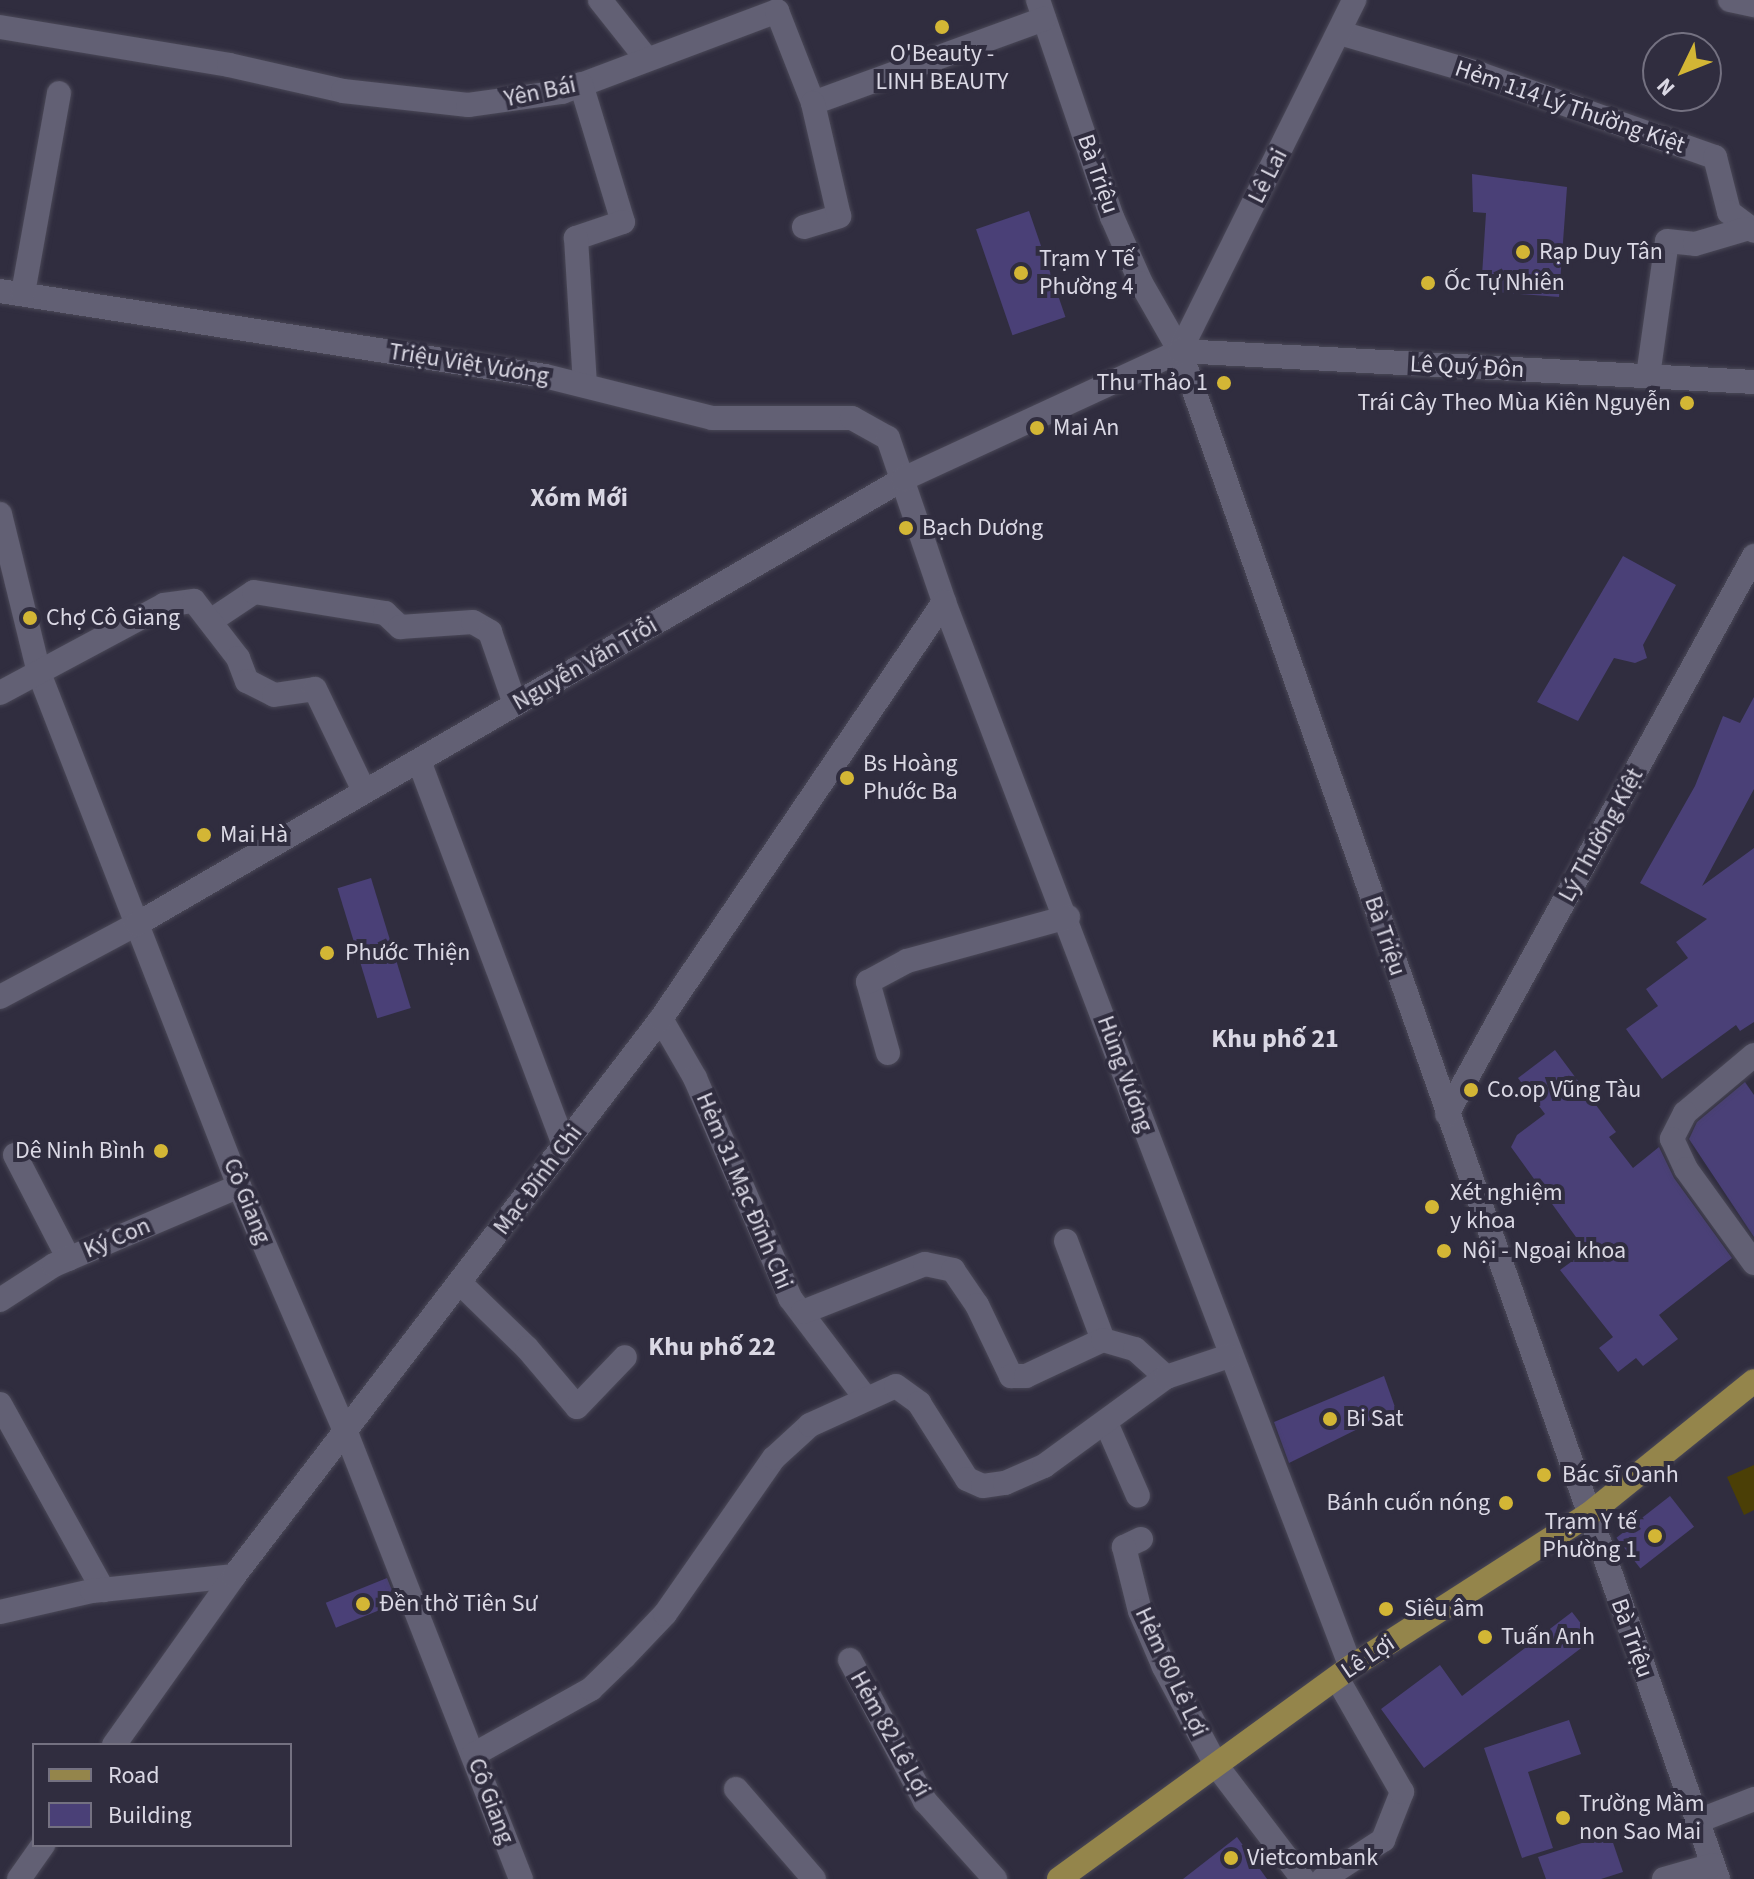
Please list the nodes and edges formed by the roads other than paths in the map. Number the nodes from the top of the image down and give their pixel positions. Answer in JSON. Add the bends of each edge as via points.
{"nodes":[{"id":1,"x":600,"y":0,"type":"edge"},
{"id":2,"x":1354,"y":0,"type":"edge"},
{"id":3,"x":1730,"y":0,"type":"edge"},
{"id":4,"x":1754,"y":5,"type":"edge"},
{"id":5,"x":1041,"y":9,"type":"edge"},
{"id":6,"x":0,"y":27,"type":"edge"},
{"id":7,"x":1340,"y":33,"type":"junction"},
{"id":8,"x":646,"y":58,"type":"junction"},
{"id":9,"x":581,"y":84,"type":"junction"},
{"id":10,"x":59,"y":93,"type":"dead end"},
{"id":11,"x":813,"y":103,"type":"junction"},
{"id":12,"x":804,"y":227,"type":"dead end"},
{"id":13,"x":1750,"y":230,"type":"edge"},
{"id":14,"x":11,"y":292,"type":"edge"},
{"id":15,"x":1180,"y":351,"type":"junction"},
{"id":16,"x":1648,"y":376,"type":"junction"},
{"id":17,"x":1754,"y":382,"type":"edge"},
{"id":18,"x":585,"y":385,"type":"junction"},
{"id":19,"x":903,"y":479,"type":"junction"},
{"id":20,"x":0,"y":514,"type":"edge"},
{"id":21,"x":1754,"y":556,"type":"edge"},
{"id":22,"x":944,"y":602,"type":"junction"},
{"id":23,"x":212,"y":620,"type":"junction"},
{"id":24,"x":39,"y":673,"type":"junction"},
{"id":25,"x":0,"y":693,"type":"edge"},
{"id":26,"x":515,"y":704,"type":"junction"},
{"id":27,"x":419,"y":761,"type":"junction"},
{"id":28,"x":364,"y":791,"type":"junction"},
{"id":29,"x":1068,"y":917,"type":"junction"},
{"id":30,"x":137,"y":924,"type":"junction"},
{"id":31,"x":0,"y":997,"type":"edge"},
{"id":32,"x":661,"y":1019,"type":"junction"},
{"id":33,"x":888,"y":1053,"type":"dead end"},
{"id":34,"x":1754,"y":1055,"type":"edge"},
{"id":35,"x":1447,"y":1114,"type":"junction"},
{"id":36,"x":564,"y":1145,"type":"junction"},
{"id":37,"x":15,"y":1155,"type":"dead end"},
{"id":38,"x":239,"y":1186,"type":"junction"},
{"id":39,"x":1066,"y":1241,"type":"dead end"},
{"id":40,"x":69,"y":1259,"type":"junction"},
{"id":41,"x":1754,"y":1263,"type":"edge"},
{"id":42,"x":461,"y":1284,"type":"junction"},
{"id":43,"x":0,"y":1300,"type":"edge"},
{"id":44,"x":803,"y":1312,"type":"junction"},
{"id":45,"x":1103,"y":1340,"type":"junction"},
{"id":46,"x":1229,"y":1356,"type":"junction"},
{"id":47,"x":625,"y":1357,"type":"dead end"},
{"id":48,"x":1166,"y":1377,"type":"junction"},
{"id":49,"x":1754,"y":1381,"type":"edge"},
{"id":50,"x":865,"y":1397,"type":"junction"},
{"id":51,"x":0,"y":1404,"type":"edge"},
{"id":52,"x":1107,"y":1425,"type":"junction"},
{"id":53,"x":347,"y":1435,"type":"junction"},
{"id":54,"x":1138,"y":1496,"type":"dead end"},
{"id":55,"x":1588,"y":1515,"type":"junction"},
{"id":56,"x":1141,"y":1539,"type":"dead end"},
{"id":57,"x":234,"y":1576,"type":"junction"},
{"id":58,"x":103,"y":1590,"type":"junction"},
{"id":59,"x":0,"y":1612,"type":"edge"},
{"id":60,"x":850,"y":1660,"type":"dead end"},
{"id":61,"x":1344,"y":1672,"type":"junction"},
{"id":62,"x":115,"y":1743,"type":"edge"},
{"id":63,"x":473,"y":1755,"type":"junction"},
{"id":64,"x":1216,"y":1765,"type":"junction"},
{"id":65,"x":736,"y":1789,"type":"dead end"},
{"id":66,"x":1754,"y":1799,"type":"edge"},
{"id":67,"x":1698,"y":1821,"type":"junction"},
{"id":68,"x":42,"y":1847,"type":"edge"},
{"id":69,"x":1716,"y":1872,"type":"edge"},
{"id":70,"x":19,"y":1879,"type":"edge"},
{"id":71,"x":521,"y":1879,"type":"edge"},
{"id":72,"x":814,"y":1879,"type":"edge"},
{"id":73,"x":995,"y":1879,"type":"edge"},
{"id":74,"x":1059,"y":1879,"type":"edge"},
{"id":75,"x":1303,"y":1879,"type":"edge"},
{"id":76,"x":1323,"y":1879,"type":"edge"},
{"id":77,"x":1664,"y":1879,"type":"edge"}],
"edges":[{"from":1,"to":8,"type":"street"},
{"from":2,"to":7,"type":"street","name":"Lê Lai"},
{"from":3,"to":4,"type":"street"},
{"from":5,"to":11,"type":"street"},
{"from":5,"to":15,"type":"street","name":"Bà Triệu","via":[[1112,217],[1141,283]]},
{"from":6,"to":9,"type":"street","name":"Yên Bái","via":[[413,103],[468,105],[562,92]]},
{"from":7,"to":13,"type":"street","name":"Hẻm 114 Lý Thường Kiệt","via":[[1480,74],[1715,157],[1729,212]]},
{"from":7,"to":15,"type":"street","name":"Lê Lai"},
{"from":8,"to":9,"type":"street","name":"Yên Bái"},
{"from":8,"to":11,"type":"street","name":"Yên Bái","via":[[777,11]]},
{"from":9,"to":18,"type":"street","via":[[623,222],[576,238]]},
{"from":10,"to":14,"type":"street"},
{"from":11,"to":12,"type":"street","via":[[839,216]]},
{"from":13,"to":16,"type":"street","via":[[1695,244],[1667,241]]},
{"from":14,"to":18,"type":"street","name":"Triệu Việt Vương"},
{"from":15,"to":16,"type":"street","name":"Lê Quý Đôn"},
{"from":15,"to":19,"type":"street","name":"Nguyễn Văn Trỗi"},
{"from":15,"to":35,"type":"street","name":"Bà Triệu"},
{"from":16,"to":17,"type":"street","name":"Lê Quý Đôn"},
{"from":18,"to":19,"type":"street","name":"Triệu Việt Vương","via":[[712,418],[852,418],[888,438]]},
{"from":19,"to":22,"type":"street","name":"Hùng Vương"},
{"from":19,"to":26,"type":"street","name":"Nguyễn Văn Trỗi"},
{"from":20,"to":24,"type":"street","name":"Cô Giang"},
{"from":21,"to":35,"type":"street","name":"Lý Thường Kiệt"},
{"from":22,"to":29,"type":"street","name":"Hùng Vương"},
{"from":22,"to":32,"type":"street","name":"Mạc Đĩnh Chi"},
{"from":23,"to":24,"type":"street","via":[[194,601],[164,605]]},
{"from":23,"to":26,"type":"street","via":[[254,592],[385,613],[400,627],[473,622],[490,632]]},
{"from":23,"to":28,"type":"street","via":[[247,681],[274,695],[315,689]]},
{"from":24,"to":25,"type":"street"},
{"from":24,"to":30,"type":"street","name":"Cô Giang"},
{"from":26,"to":27,"type":"street","name":"Nguyễn Văn Trỗi"},
{"from":27,"to":28,"type":"street","name":"Nguyễn Văn Trỗi"},
{"from":27,"to":36,"type":"street"},
{"from":28,"to":30,"type":"street","name":"Nguyễn Văn Trỗi"},
{"from":29,"to":33,"type":"street","via":[[907,961],[868,982]]},
{"from":29,"to":46,"type":"street","name":"Hùng Vương"},
{"from":30,"to":31,"type":"street","name":"Nguyễn Văn Trỗi"},
{"from":30,"to":38,"type":"street","name":"Cô Giang"},
{"from":32,"to":36,"type":"street","name":"Mạc Đĩnh Chi"},
{"from":32,"to":44,"type":"street","name":"Hẻm 31 Mạc Đĩnh Chi","via":[[695,1078],[790,1298]]},
{"from":34,"to":41,"type":"street","via":[[1685,1113],[1672,1139],[1686,1169]]},
{"from":35,"to":55,"type":"street","name":"Bà Triệu"},
{"from":36,"to":42,"type":"street","name":"Mạc Đĩnh Chi"},
{"from":37,"to":40,"type":"street"},
{"from":38,"to":40,"type":"street","name":"Ký Con"},
{"from":38,"to":53,"type":"street","name":"Cô Giang"},
{"from":39,"to":45,"type":"street"},
{"from":40,"to":43,"type":"street","name":"Ký Con"},
{"from":42,"to":47,"type":"street","via":[[527,1348],[577,1407]]},
{"from":42,"to":53,"type":"street","name":"Mạc Đĩnh Chi"},
{"from":44,"to":45,"type":"street","via":[[925,1264],[953,1270],[977,1305],[1011,1376],[1026,1376]]},
{"from":44,"to":50,"type":"street","name":"Hẻm 31 Mạc Đĩnh Chi"},
{"from":45,"to":48,"type":"street","via":[[1135,1349]]},
{"from":46,"to":48,"type":"street"},
{"from":46,"to":61,"type":"street","name":"Hùng Vương"},
{"from":48,"to":52,"type":"street"},
{"from":49,"to":55,"type":"main road","name":"Lê Lợi"},
{"from":50,"to":52,"type":"street","via":[[896,1386],[909,1394],[956,1466],[983,1486],[1044,1466]]},
{"from":50,"to":63,"type":"street","via":[[810,1425],[774,1458],[665,1614],[591,1689]]},
{"from":51,"to":58,"type":"street"},
{"from":52,"to":54,"type":"street"},
{"from":53,"to":57,"type":"street","name":"Mạc Đĩnh Chi"},
{"from":53,"to":63,"type":"street","name":"Cô Giang"},
{"from":55,"to":61,"type":"main road","name":"Lê Lợi"},
{"from":55,"to":67,"type":"street","name":"Bà Triệu"},
{"from":56,"to":64,"type":"street","name":"Hẻm 60 Lê Lợi","via":[[1124,1547],[1140,1611]]},
{"from":57,"to":58,"type":"street"},
{"from":57,"to":62,"type":"street","name":"Mạc Đĩnh Chi"},
{"from":58,"to":59,"type":"street"},
{"from":60,"to":73,"type":"street","name":"Hẻm 82 Lê Lợi","via":[[925,1801]]},
{"from":61,"to":64,"type":"main road","name":"Lê Lợi"},
{"from":61,"to":76,"type":"street","name":"Hùng Vương","via":[[1402,1792],[1383,1840]]},
{"from":63,"to":71,"type":"street","name":"Cô Giang"},
{"from":64,"to":74,"type":"main road","name":"Lê Lợi"},
{"from":64,"to":75,"type":"street"},
{"from":65,"to":72,"type":"street"},
{"from":66,"to":67,"type":"street"},
{"from":67,"to":69,"type":"street","name":"Bà Triệu"},
{"from":68,"to":70,"type":"street"},
{"from":69,"to":77,"type":"street"}]}
